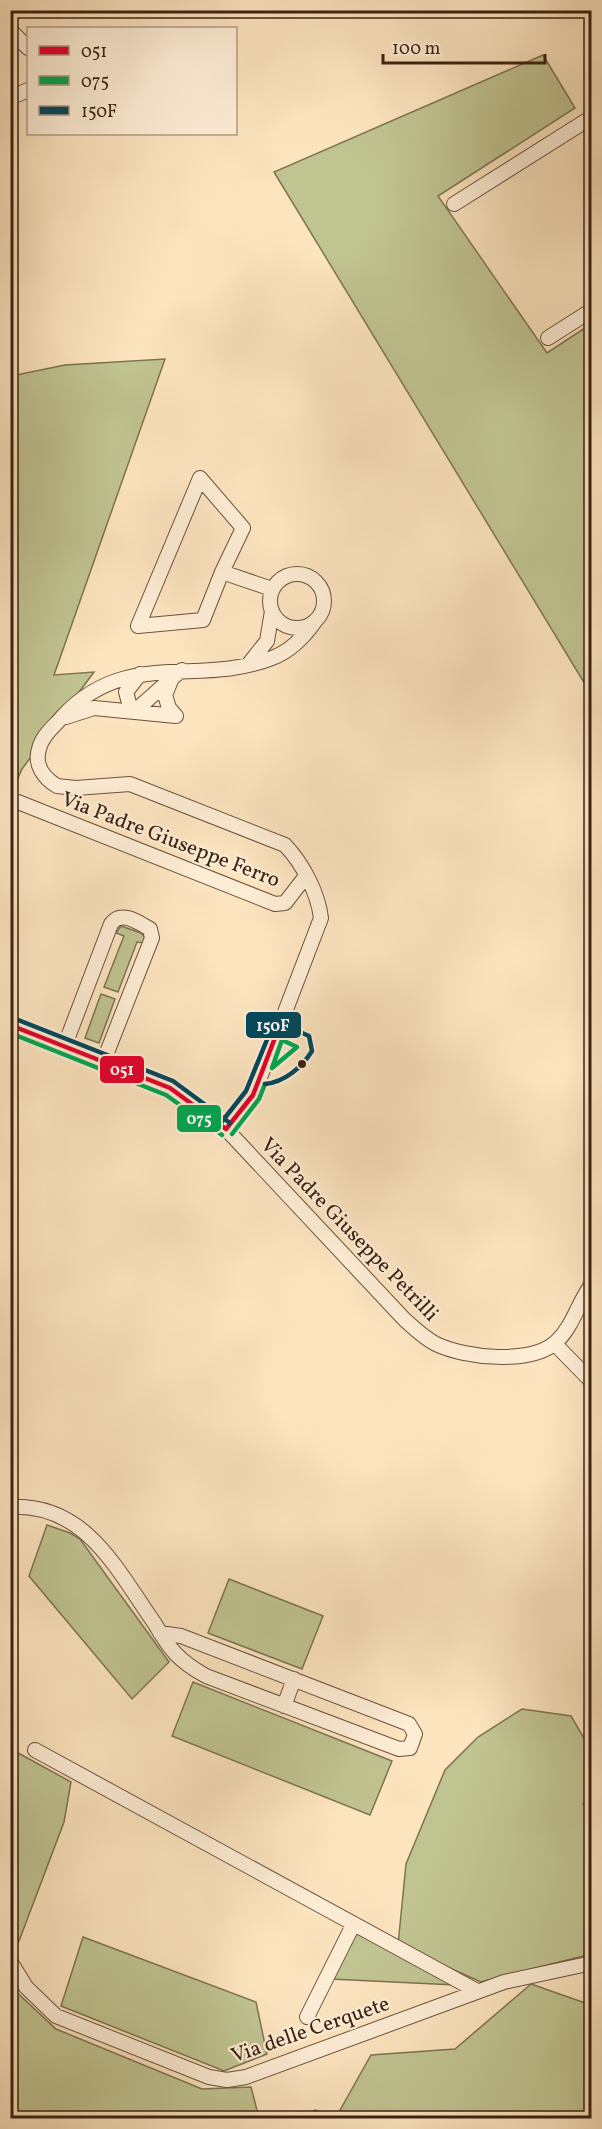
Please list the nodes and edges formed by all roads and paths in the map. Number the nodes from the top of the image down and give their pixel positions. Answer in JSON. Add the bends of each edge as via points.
{"nodes":[{"id":1,"x":10,"y":30,"type":"edge"},
{"id":2,"x":27,"y":47,"type":"edge"},
{"id":3,"x":27,"y":90,"type":"edge"},
{"id":4,"x":10,"y":98,"type":"edge"},
{"id":5,"x":591,"y":117,"type":"edge"},
{"id":6,"x":454,"y":204,"type":"dead end"},
{"id":7,"x":591,"y":310,"type":"edge"},
{"id":8,"x":548,"y":338,"type":"dead end"},
{"id":9,"x":222,"y":572,"type":"junction"},
{"id":10,"x":272,"y":589,"type":"junction"},
{"id":11,"x":272,"y":611,"type":"junction"},
{"id":12,"x":316,"y":620,"type":"junction"},
{"id":13,"x":248,"y":666,"type":"junction"},
{"id":14,"x":140,"y":674,"type":"junction"},
{"id":15,"x":177,"y":674,"type":"junction"},
{"id":16,"x":133,"y":710,"type":"junction"},
{"id":17,"x":59,"y":721,"type":"junction"},
{"id":18,"x":10,"y":803,"type":"edge"},
{"id":19,"x":306,"y":876,"type":"junction"},
{"id":20,"x":10,"y":1024,"type":"edge"},
{"id":21,"x":65,"y":1045,"type":"junction"},
{"id":22,"x":104,"y":1060,"type":"junction"},
{"id":23,"x":226,"y":1129,"type":"junction"},
{"id":24,"x":591,"y":1284,"type":"edge"},
{"id":25,"x":555,"y":1344,"type":"junction"},
{"id":26,"x":591,"y":1382,"type":"edge"},
{"id":27,"x":10,"y":1507,"type":"edge"},
{"id":28,"x":160,"y":1633,"type":"junction"},
{"id":29,"x":294,"y":1679,"type":"junction"},
{"id":30,"x":284,"y":1706,"type":"junction"},
{"id":31,"x":369,"y":1708,"type":"junction"},
{"id":32,"x":359,"y":1734,"type":"junction"},
{"id":33,"x":35,"y":1750,"type":"dead end"},
{"id":34,"x":353,"y":1925,"type":"junction"},
{"id":35,"x":10,"y":1961,"type":"edge"},
{"id":36,"x":591,"y":1964,"type":"edge"},
{"id":37,"x":477,"y":1991,"type":"junction"},
{"id":38,"x":307,"y":2017,"type":"dead end"}],
"edges":[{"from":1,"to":2,"type":"street"},
{"from":3,"to":4,"type":"street"},
{"from":5,"to":6,"type":"street"},
{"from":7,"to":8,"type":"street"},
{"from":9,"to":9,"type":"street","via":[[203,620],[138,626],[200,478],[243,528]]},
{"from":9,"to":10,"type":"street"},
{"from":10,"to":11,"type":"street"},
{"from":10,"to":12,"type":"street","via":[[283,577],[309,576],[324,597],[322,612]]},
{"from":11,"to":12,"type":"street","via":[[283,624],[294,628]]},
{"from":11,"to":13,"type":"street","via":[[267,641]]},
{"from":12,"to":13,"type":"street","via":[[296,644],[275,657]]},
{"from":13,"to":15,"type":"street"},
{"from":14,"to":15,"type":"street"},
{"from":14,"to":16,"type":"street","via":[[126,692]]},
{"from":14,"to":17,"type":"street","via":[[98,688]]},
{"from":15,"to":16,"type":"street"},
{"from":15,"to":16,"type":"street","via":[[165,695],[176,716]]},
{"from":16,"to":17,"type":"street","via":[[86,709]]},
{"from":17,"to":19,"type":"street","via":[[40,745],[37,758],[43,774],[57,786],[136,786],[285,845]]},
{"from":18,"to":19,"type":"street","name":"Via Padre Giuseppe Ferro","via":[[18,802],[276,904],[285,903]]},
{"from":19,"to":23,"type":"street","via":[[319,901],[321,918],[253,1095]]},
{"from":20,"to":21,"type":"street","name":"Via Padre Giuseppe Petrilli"},
{"from":21,"to":22,"type":"street","name":"Via Padre Giuseppe Petrilli"},
{"from":21,"to":22,"type":"street","via":[[111,924],[123,916],[150,928],[152,938]]},
{"from":22,"to":23,"type":"street","name":"Via Padre Giuseppe Petrilli","via":[[170,1088]]},
{"from":23,"to":25,"type":"street","name":"Via Padre Giuseppe Petrilli","via":[[425,1337],[448,1349],[514,1357]]},
{"from":24,"to":25,"type":"street","via":[[566,1332]]},
{"from":25,"to":26,"type":"street"},
{"from":27,"to":28,"type":"street","via":[[51,1512],[88,1532]]},
{"from":28,"to":29,"type":"street","via":[[181,1636]]},
{"from":28,"to":30,"type":"street","via":[[172,1653],[189,1667]]},
{"from":29,"to":30,"type":"street"},
{"from":29,"to":31,"type":"street"},
{"from":30,"to":32,"type":"street"},
{"from":31,"to":32,"type":"street"},
{"from":31,"to":32,"type":"street","via":[[409,1724],[415,1734],[410,1748],[399,1749]]},
{"from":33,"to":34,"type":"street"},
{"from":34,"to":37,"type":"street"},
{"from":34,"to":38,"type":"street"},
{"from":35,"to":37,"type":"street","name":"Via delle Cerquete","via":[[26,1987],[56,2016],[208,2077],[227,2079],[246,2077]]},
{"from":36,"to":37,"type":"street","name":"Via delle Cerquete"}]}
